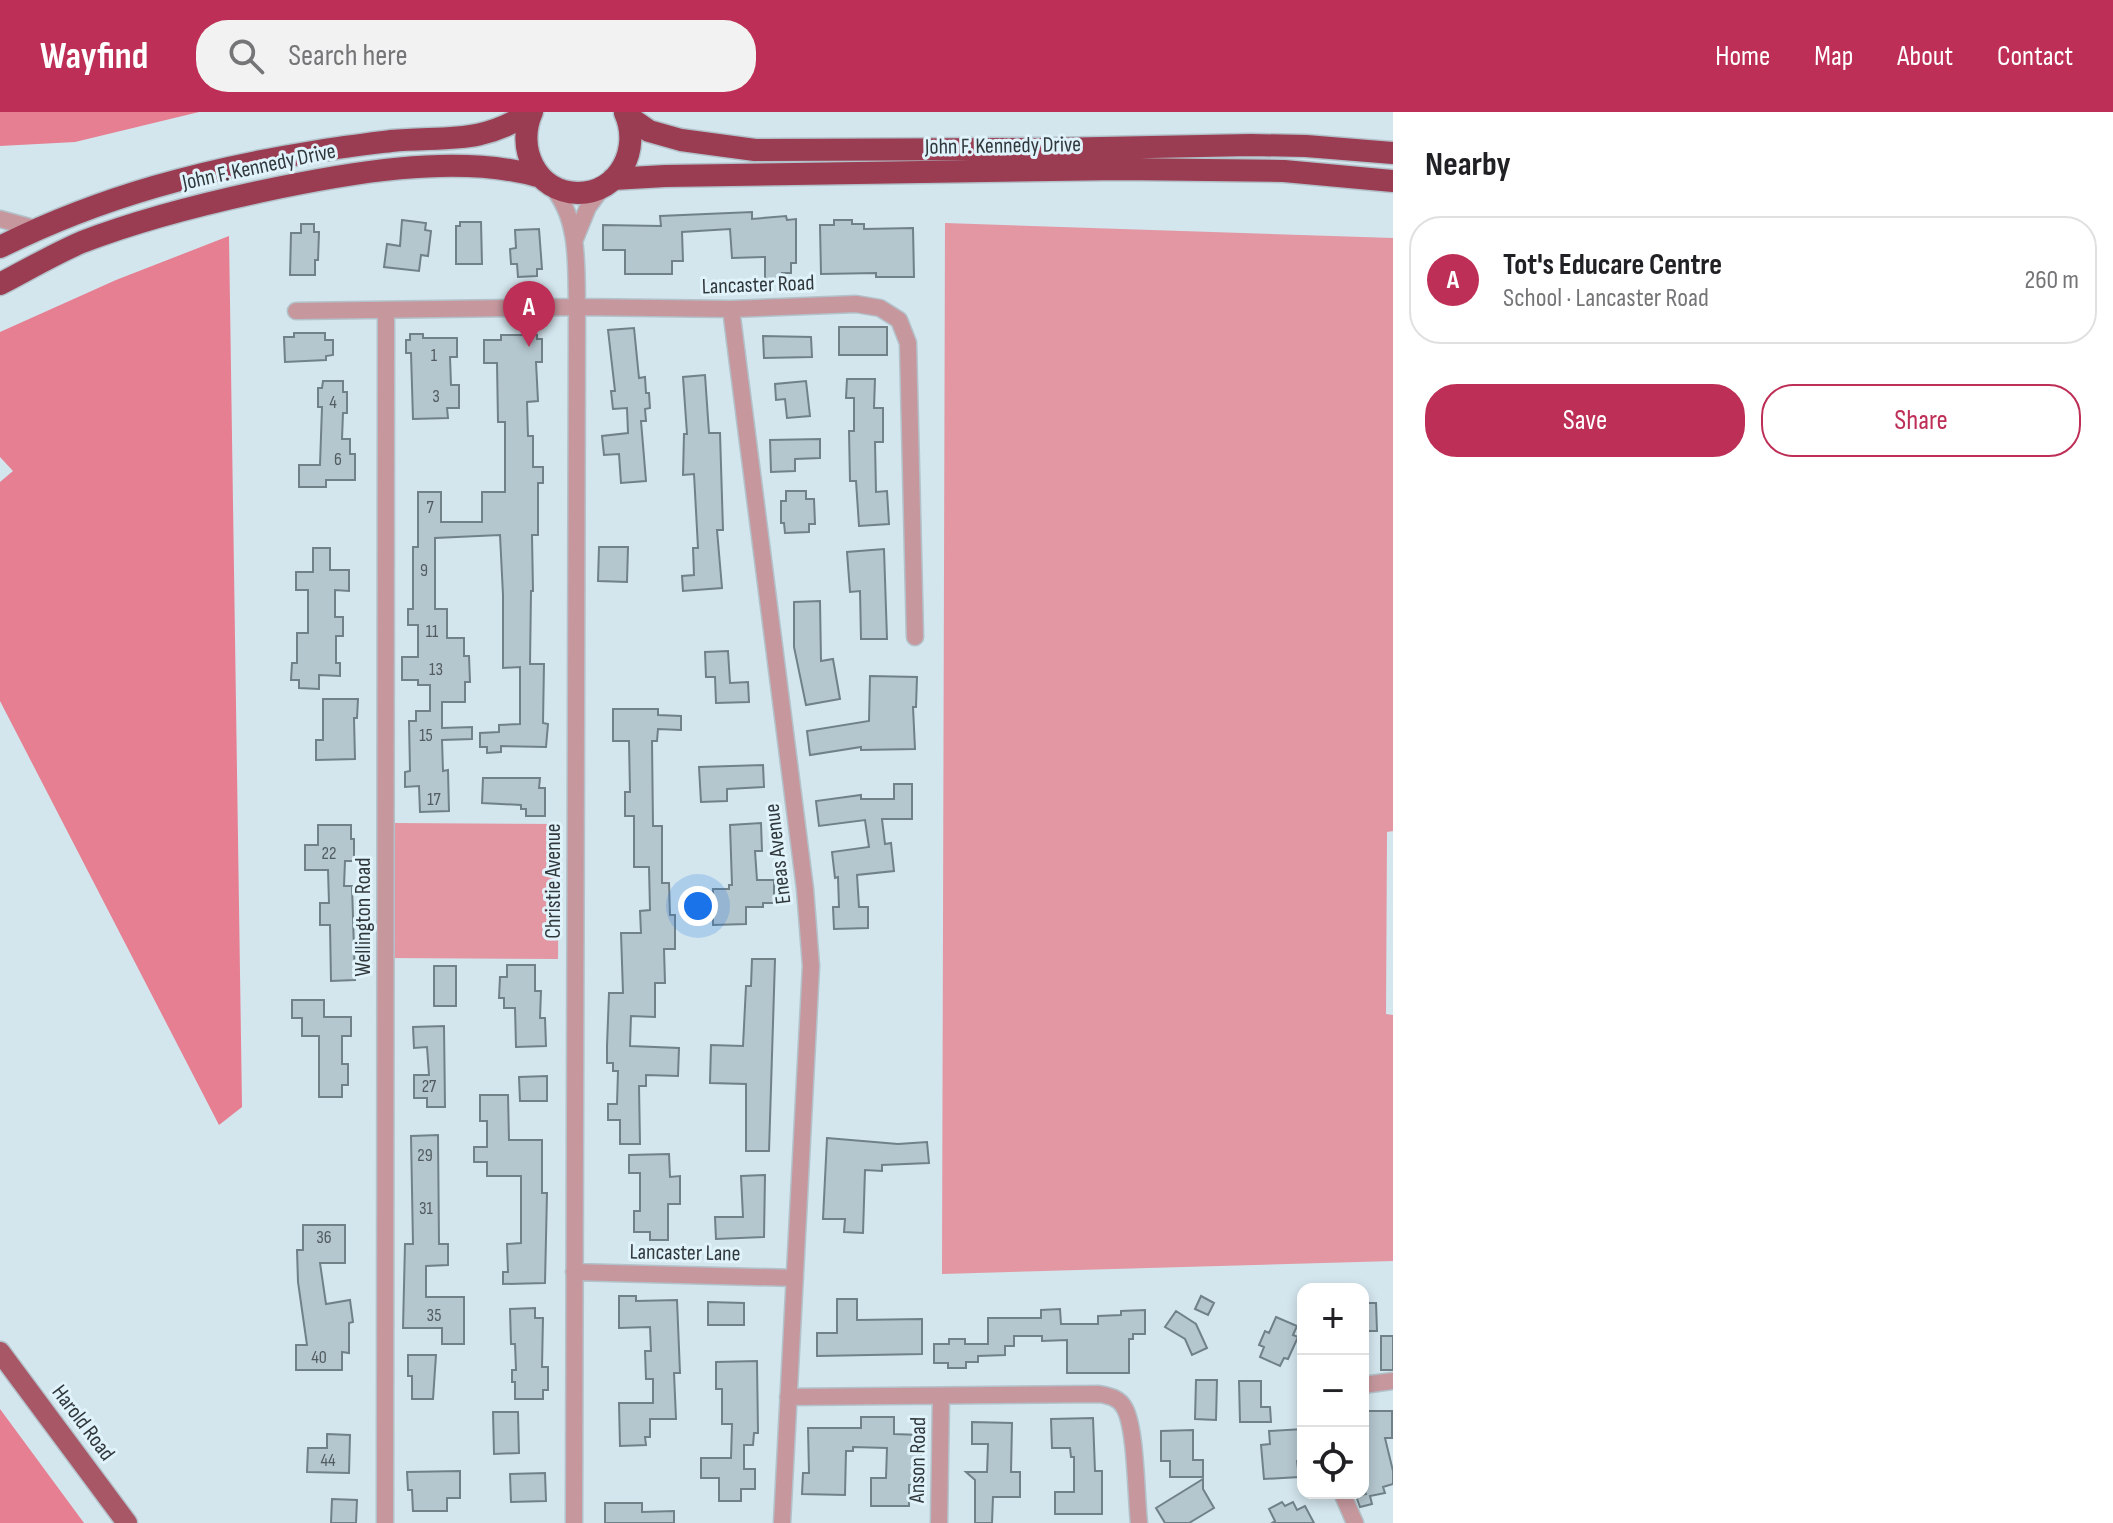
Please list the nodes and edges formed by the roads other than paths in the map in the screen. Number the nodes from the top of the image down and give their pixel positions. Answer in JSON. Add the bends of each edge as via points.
{"nodes":[{"id":1,"x":531,"y":112,"type":"edge"},
{"id":2,"x":625,"y":113,"type":"edge"},
{"id":3,"x":1393,"y":153,"type":"edge"},
{"id":4,"x":544,"y":180,"type":"junction"},
{"id":5,"x":1393,"y":181,"type":"edge"},
{"id":6,"x":609,"y":182,"type":"junction"},
{"id":7,"x":0,"y":219,"type":"edge"},
{"id":8,"x":37,"y":229,"type":"junction"},
{"id":9,"x":575,"y":239,"type":"junction"},
{"id":10,"x":0,"y":247,"type":"edge"},
{"id":11,"x":0,"y":284,"type":"edge"},
{"id":12,"x":577,"y":307,"type":"junction"},
{"id":13,"x":731,"y":309,"type":"junction"},
{"id":14,"x":296,"y":311,"type":"dead end"},
{"id":15,"x":386,"y":311,"type":"junction"},
{"id":16,"x":915,"y":637,"type":"dead end"},
{"id":17,"x":574,"y":1272,"type":"junction"},
{"id":18,"x":795,"y":1278,"type":"junction"},
{"id":19,"x":0,"y":1352,"type":"edge"},
{"id":20,"x":1393,"y":1381,"type":"edge"},
{"id":21,"x":1369,"y":1384,"type":"edge"},
{"id":22,"x":788,"y":1397,"type":"junction"},
{"id":23,"x":941,"y":1397,"type":"junction"},
{"id":24,"x":1345,"y":1499,"type":"edge"},
{"id":25,"x":127,"y":1523,"type":"edge"},
{"id":26,"x":385,"y":1523,"type":"edge"},
{"id":27,"x":574,"y":1523,"type":"edge"},
{"id":28,"x":782,"y":1523,"type":"edge"},
{"id":29,"x":939,"y":1523,"type":"edge"},
{"id":30,"x":1139,"y":1523,"type":"edge"},
{"id":31,"x":1355,"y":1523,"type":"edge"}],
"edges":[{"from":1,"to":4,"type":"highway","name":"John F. Kennedy Drive","via":[[525,143]]},
{"from":1,"to":8,"type":"highway","name":"John F. Kennedy Drive","via":[[483,136],[364,145],[195,173]]},
{"from":2,"to":3,"type":"highway","name":"John F. Kennedy Drive","via":[[658,134],[745,149],[1251,145]]},
{"from":2,"to":6,"type":"highway","name":"John F. Kennedy Drive","via":[[631,148],[625,165]]},
{"from":4,"to":6,"type":"highway","name":"John F. Kennedy Drive","via":[[577,193]]},
{"from":4,"to":9,"type":"street","name":"Christie Avenue","via":[[558,194]]},
{"from":4,"to":11,"type":"highway","name":"John F. Kennedy Drive","via":[[487,168],[402,167],[307,182],[185,208],[96,238]]},
{"from":5,"to":6,"type":"highway","name":"John F. Kennedy Drive","via":[[1284,171],[1121,169],[665,176]]},
{"from":6,"to":9,"type":"street","name":"Christie Avenue","via":[[588,207]]},
{"from":7,"to":8,"type":"street"},
{"from":8,"to":10,"type":"highway","name":"John F. Kennedy Drive"},
{"from":9,"to":12,"type":"street","name":"Christie Avenue"},
{"from":12,"to":13,"type":"street","name":"Lancaster Road"},
{"from":12,"to":15,"type":"street","name":"Lancaster Road"},
{"from":12,"to":17,"type":"street","name":"Christie Avenue"},
{"from":13,"to":16,"type":"street","name":"Lancaster Road","via":[[856,304],[880,308],[899,320],[908,343]]},
{"from":13,"to":18,"type":"street","name":"Eneas Avenue","via":[[811,966]]},
{"from":14,"to":15,"type":"street","name":"Lancaster Road"},
{"from":15,"to":26,"type":"street","name":"Wellington Road"},
{"from":17,"to":18,"type":"street","name":"Lancaster Lane"},
{"from":17,"to":27,"type":"street","name":"Christie Avenue"},
{"from":18,"to":22,"type":"street","name":"Eneas Avenue"},
{"from":19,"to":25,"type":"main road","name":"Harold Road"},
{"from":20,"to":21,"type":"street"},
{"from":22,"to":23,"type":"street"},
{"from":22,"to":28,"type":"street","name":"Eneas Avenue"},
{"from":23,"to":29,"type":"street","name":"Anson Road"},
{"from":23,"to":30,"type":"street","via":[[1113,1396],[1130,1422]]},
{"from":24,"to":31,"type":"street"}]}
